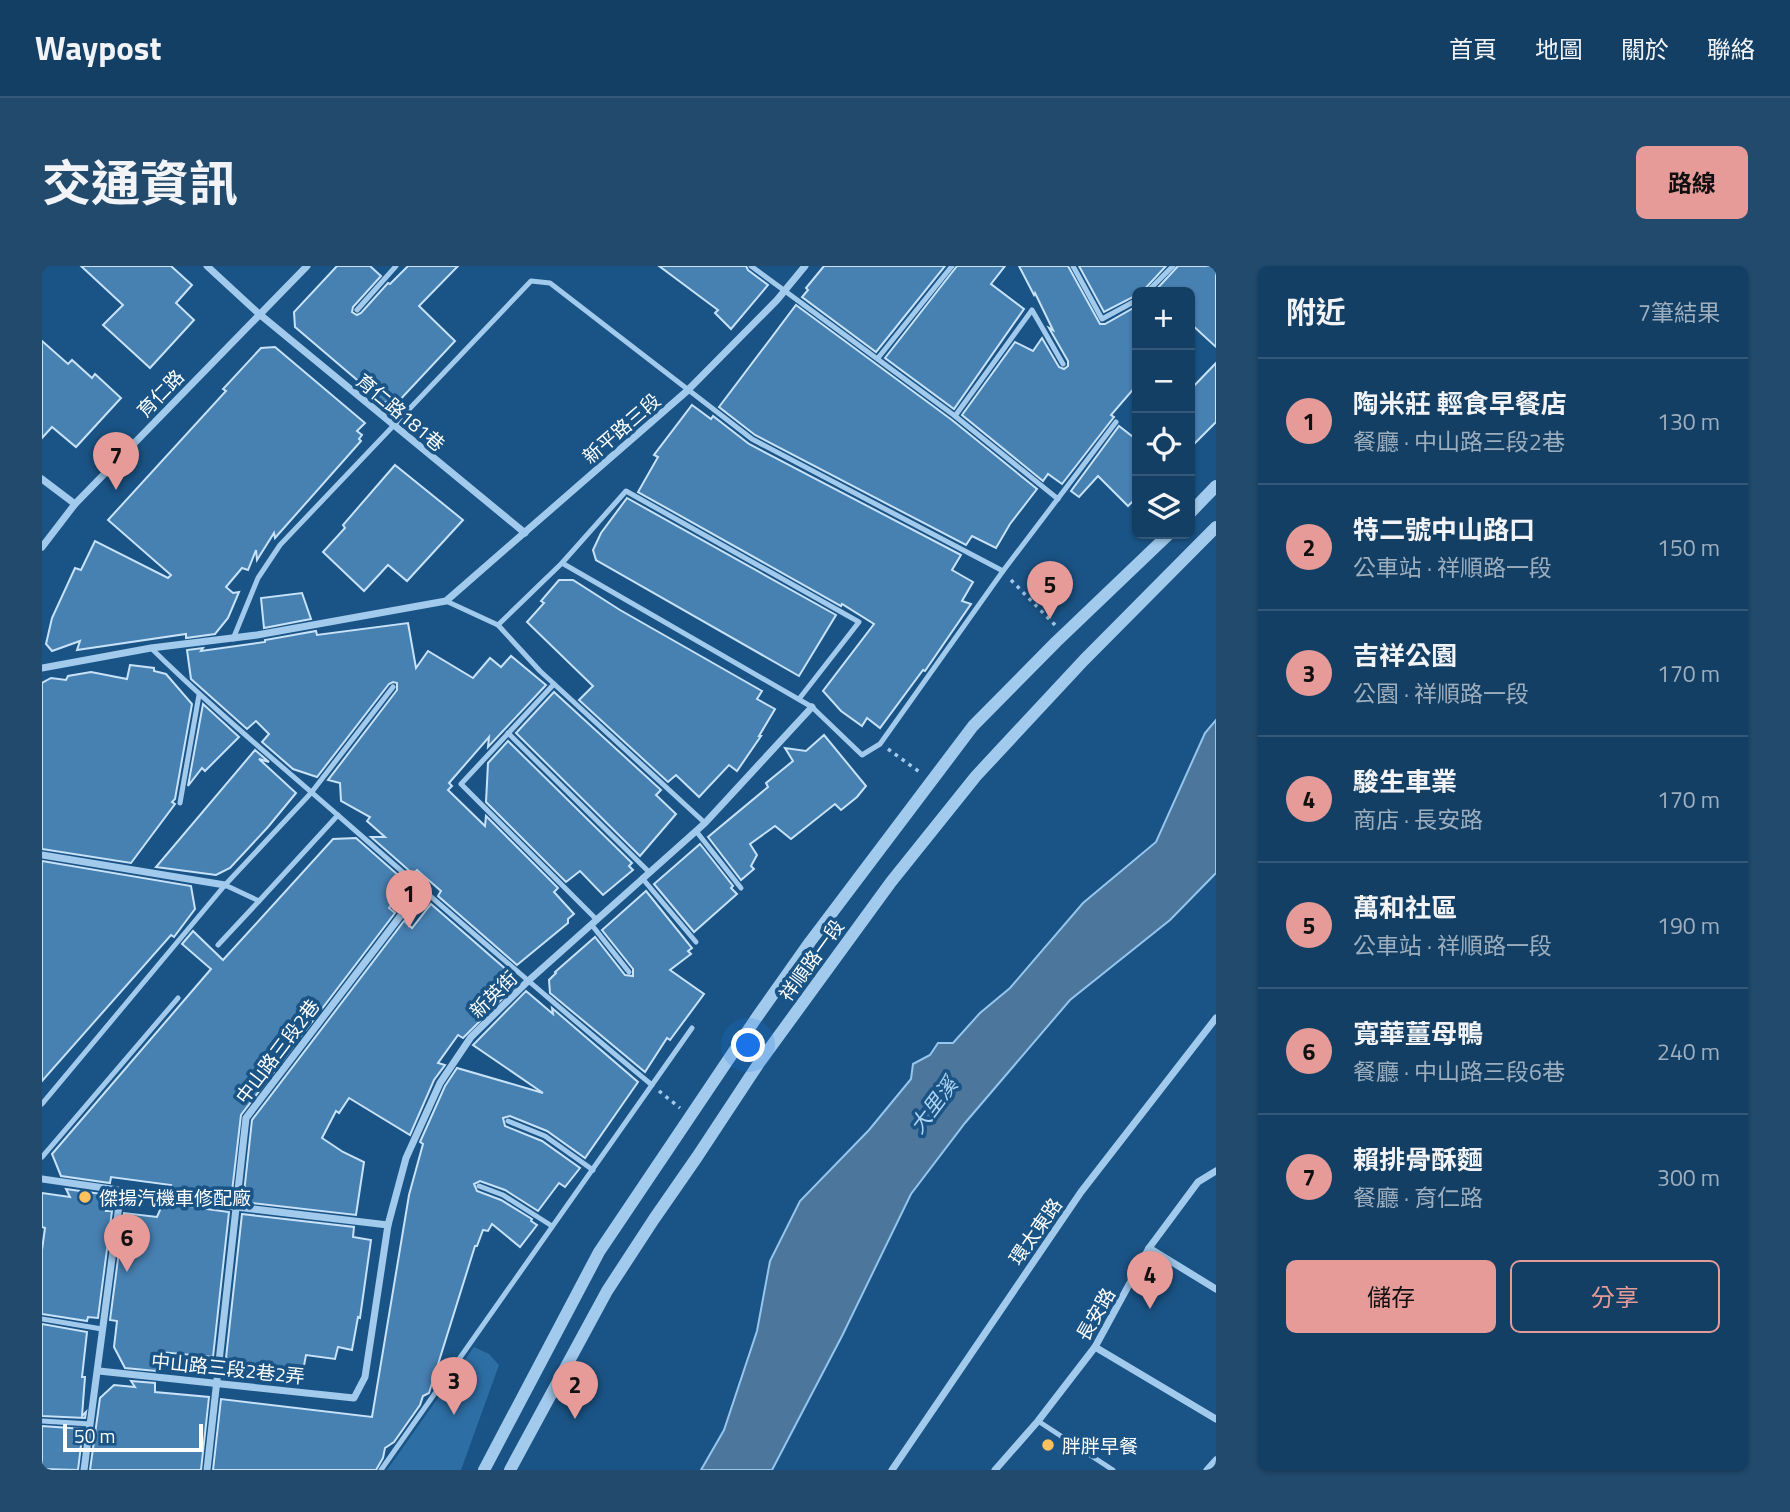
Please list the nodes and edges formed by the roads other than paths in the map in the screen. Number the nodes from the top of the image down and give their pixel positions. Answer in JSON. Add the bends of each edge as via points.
{"nodes":[{"id":1,"x":207,"y":266,"type":"edge"},
{"id":2,"x":306,"y":266,"type":"edge"},
{"id":3,"x":383,"y":266,"type":"edge"},
{"id":4,"x":396,"y":266,"type":"edge"},
{"id":5,"x":751,"y":266,"type":"edge"},
{"id":6,"x":805,"y":266,"type":"edge"},
{"id":7,"x":952,"y":266,"type":"edge"},
{"id":8,"x":1073,"y":266,"type":"edge"},
{"id":9,"x":1173,"y":266,"type":"edge"},
{"id":10,"x":390,"y":273,"type":"junction"},
{"id":11,"x":1152,"y":287,"type":"edge"},
{"id":12,"x":784,"y":292,"type":"junction"},
{"id":13,"x":1132,"y":303,"type":"edge"},
{"id":14,"x":357,"y":310,"type":"dead end"},
{"id":15,"x":258,"y":313,"type":"junction"},
{"id":16,"x":878,"y":358,"type":"junction"},
{"id":17,"x":1063,"y":364,"type":"dead end"},
{"id":18,"x":687,"y":391,"type":"junction"},
{"id":19,"x":955,"y":416,"type":"junction"},
{"id":20,"x":1116,"y":422,"type":"dead end"},
{"id":21,"x":393,"y":427,"type":"junction"},
{"id":22,"x":42,"y":479,"type":"edge"},
{"id":23,"x":1216,"y":486,"type":"edge"},
{"id":24,"x":1058,"y":499,"type":"junction"},
{"id":25,"x":75,"y":504,"type":"junction"},
{"id":26,"x":1195,"y":508,"type":"edge"},
{"id":27,"x":1216,"y":527,"type":"edge"},
{"id":28,"x":525,"y":533,"type":"junction"},
{"id":29,"x":1164,"y":539,"type":"edge"},
{"id":30,"x":42,"y":547,"type":"edge"},
{"id":31,"x":562,"y":562,"type":"junction"},
{"id":32,"x":1003,"y":571,"type":"junction"},
{"id":33,"x":446,"y":601,"type":"junction"},
{"id":34,"x":498,"y":625,"type":"junction"},
{"id":35,"x":233,"y":639,"type":"junction"},
{"id":36,"x":151,"y":648,"type":"junction"},
{"id":37,"x":42,"y":668,"type":"edge"},
{"id":38,"x":554,"y":684,"type":"junction"},
{"id":39,"x":393,"y":687,"type":"dead end"},
{"id":40,"x":199,"y":695,"type":"junction"},
{"id":41,"x":799,"y":699,"type":"junction"},
{"id":42,"x":813,"y":707,"type":"junction"},
{"id":43,"x":508,"y":733,"type":"junction"},
{"id":44,"x":310,"y":793,"type":"junction"},
{"id":45,"x":180,"y":803,"type":"dead end"},
{"id":46,"x":338,"y":816,"type":"junction"},
{"id":47,"x":705,"y":823,"type":"junction"},
{"id":48,"x":695,"y":831,"type":"junction"},
{"id":49,"x":42,"y":855,"type":"edge"},
{"id":50,"x":645,"y":875,"type":"junction"},
{"id":51,"x":225,"y":885,"type":"junction"},
{"id":52,"x":741,"y":888,"type":"dead end"},
{"id":53,"x":421,"y":889,"type":"junction"},
{"id":54,"x":259,"y":901,"type":"junction"},
{"id":55,"x":594,"y":922,"type":"junction"},
{"id":56,"x":696,"y":942,"type":"dead end"},
{"id":57,"x":218,"y":945,"type":"dead end"},
{"id":58,"x":629,"y":972,"type":"dead end"},
{"id":59,"x":527,"y":982,"type":"junction"},
{"id":60,"x":178,"y":998,"type":"dead end"},
{"id":61,"x":1216,"y":1018,"type":"edge"},
{"id":62,"x":692,"y":1028,"type":"dead end"},
{"id":63,"x":652,"y":1085,"type":"junction"},
{"id":64,"x":42,"y":1104,"type":"edge"},
{"id":65,"x":508,"y":1121,"type":"dead end"},
{"id":66,"x":42,"y":1157,"type":"edge"},
{"id":67,"x":593,"y":1170,"type":"junction"},
{"id":68,"x":1216,"y":1171,"type":"edge"},
{"id":69,"x":42,"y":1179,"type":"edge"},
{"id":70,"x":479,"y":1186,"type":"dead end"},
{"id":71,"x":121,"y":1190,"type":"junction"},
{"id":72,"x":236,"y":1208,"type":"junction"},
{"id":73,"x":388,"y":1225,"type":"junction"},
{"id":74,"x":552,"y":1226,"type":"junction"},
{"id":75,"x":1149,"y":1248,"type":"junction"},
{"id":76,"x":1216,"y":1289,"type":"edge"},
{"id":77,"x":42,"y":1319,"type":"edge"},
{"id":78,"x":102,"y":1329,"type":"junction"},
{"id":79,"x":1095,"y":1347,"type":"junction"},
{"id":80,"x":99,"y":1371,"type":"junction"},
{"id":81,"x":215,"y":1382,"type":"junction"},
{"id":82,"x":354,"y":1398,"type":"joint"},
{"id":83,"x":1216,"y":1419,"type":"edge"},
{"id":84,"x":42,"y":1421,"type":"edge"},
{"id":85,"x":1038,"y":1421,"type":"junction"},
{"id":86,"x":90,"y":1424,"type":"junction"},
{"id":87,"x":1216,"y":1460,"type":"edge"},
{"id":88,"x":84,"y":1470,"type":"edge"},
{"id":89,"x":207,"y":1470,"type":"edge"},
{"id":90,"x":381,"y":1470,"type":"edge"},
{"id":91,"x":484,"y":1470,"type":"edge"},
{"id":92,"x":510,"y":1470,"type":"edge"},
{"id":93,"x":892,"y":1470,"type":"edge"},
{"id":94,"x":995,"y":1470,"type":"edge"},
{"id":95,"x":1112,"y":1470,"type":"edge"},
{"id":96,"x":1207,"y":1470,"type":"edge"}],
"edges":[{"from":1,"to":15,"type":"street","name":"育仁路181巷"},
{"from":2,"to":15,"type":"street","name":"育仁路"},
{"from":3,"to":10,"type":"lane"},
{"from":4,"to":10,"type":"lane"},
{"from":5,"to":12,"type":"lane"},
{"from":6,"to":12,"type":"street","name":"新平路三段"},
{"from":7,"to":16,"type":"lane"},
{"from":8,"to":13,"type":"lane","via":[[1102,319]]},
{"from":9,"to":11,"type":"lane"},
{"from":10,"to":14,"type":"lane"},
{"from":12,"to":16,"type":"lane"},
{"from":12,"to":18,"type":"street","name":"新平路三段"},
{"from":15,"to":21,"type":"street","name":"育仁路181巷"},
{"from":15,"to":25,"type":"street","name":"育仁路"},
{"from":16,"to":19,"type":"lane"},
{"from":17,"to":19,"type":"lane","via":[[1031,310]]},
{"from":18,"to":21,"type":"lane","via":[[550,283],[531,281]]},
{"from":18,"to":28,"type":"street","name":"新平路三段"},
{"from":18,"to":32,"type":"lane","via":[[752,439]]},
{"from":19,"to":24,"type":"lane"},
{"from":20,"to":24,"type":"lane"},
{"from":21,"to":28,"type":"street","name":"育仁路181巷"},
{"from":21,"to":35,"type":"lane","via":[[280,545],[258,578]]},
{"from":22,"to":25,"type":"street"},
{"from":23,"to":26,"type":"street"},
{"from":24,"to":32,"type":"lane"},
{"from":25,"to":30,"type":"street","name":"育仁路"},
{"from":27,"to":92,"type":"street","name":"祥順路一段","via":[[976,776],[907,860],[759,1063],[654,1219],[601,1303]]},
{"from":28,"to":33,"type":"street","name":"新平路三段"},
{"from":29,"to":91,"type":"street","name":"祥順路一段","via":[[973,726],[803,953],[599,1252]]},
{"from":31,"to":34,"type":"lane"},
{"from":31,"to":41,"type":"lane"},
{"from":31,"to":41,"type":"lane","via":[[626,491],[859,622]]},
{"from":32,"to":42,"type":"lane","via":[[880,744],[862,755]]},
{"from":33,"to":34,"type":"lane"},
{"from":33,"to":35,"type":"street"},
{"from":34,"to":38,"type":"lane"},
{"from":35,"to":36,"type":"street"},
{"from":36,"to":37,"type":"street"},
{"from":36,"to":40,"type":"lane"},
{"from":38,"to":43,"type":"lane"},
{"from":38,"to":47,"type":"lane"},
{"from":39,"to":44,"type":"lane"},
{"from":40,"to":44,"type":"lane"},
{"from":40,"to":45,"type":"lane"},
{"from":41,"to":42,"type":"lane"},
{"from":42,"to":47,"type":"street","name":"新英街"},
{"from":43,"to":50,"type":"lane"},
{"from":43,"to":55,"type":"lane","via":[[461,784]]},
{"from":44,"to":46,"type":"lane"},
{"from":44,"to":51,"type":"lane"},
{"from":46,"to":53,"type":"lane"},
{"from":46,"to":54,"type":"lane"},
{"from":47,"to":48,"type":"street","name":"新英街"},
{"from":48,"to":50,"type":"street","name":"新英街"},
{"from":48,"to":52,"type":"lane"},
{"from":49,"to":51,"type":"street"},
{"from":50,"to":55,"type":"street","name":"新英街"},
{"from":50,"to":56,"type":"lane"},
{"from":51,"to":54,"type":"lane"},
{"from":51,"to":64,"type":"lane"},
{"from":53,"to":59,"type":"lane"},
{"from":53,"to":72,"type":"street","name":"中山路三段2巷","via":[[246,1118]]},
{"from":54,"to":57,"type":"lane"},
{"from":55,"to":58,"type":"lane"},
{"from":55,"to":59,"type":"street","name":"新英街"},
{"from":59,"to":63,"type":"lane"},
{"from":59,"to":73,"type":"street","name":"新英街","via":[[471,1037],[440,1083],[406,1158]]},
{"from":60,"to":66,"type":"lane"},
{"from":61,"to":93,"type":"street","name":"環太東路","via":[[1082,1192]]},
{"from":62,"to":63,"type":"lane"},
{"from":63,"to":67,"type":"lane"},
{"from":65,"to":67,"type":"lane","via":[[545,1136]]},
{"from":67,"to":74,"type":"lane"},
{"from":68,"to":75,"type":"street","name":"長安路","via":[[1198,1182]]},
{"from":69,"to":71,"type":"street"},
{"from":70,"to":74,"type":"lane","via":[[503,1195]]},
{"from":71,"to":72,"type":"street"},
{"from":71,"to":78,"type":"street"},
{"from":72,"to":73,"type":"street"},
{"from":72,"to":81,"type":"street","name":"中山路三段2巷"},
{"from":73,"to":82,"type":"street","name":"新英街","via":[[365,1377]]},
{"from":74,"to":90,"type":"lane"},
{"from":75,"to":76,"type":"street"},
{"from":75,"to":79,"type":"street","name":"長安路"},
{"from":77,"to":78,"type":"lane"},
{"from":78,"to":80,"type":"street"},
{"from":79,"to":83,"type":"street"},
{"from":79,"to":85,"type":"street","name":"長安路"},
{"from":80,"to":81,"type":"street","name":"中山路三段2巷2弄"},
{"from":80,"to":86,"type":"street"},
{"from":81,"to":82,"type":"street","name":"中山路三段2巷2弄"},
{"from":81,"to":89,"type":"street","name":"中山路三段2巷"},
{"from":84,"to":86,"type":"lane"},
{"from":85,"to":94,"type":"street","name":"長安路"},
{"from":85,"to":95,"type":"lane"},
{"from":86,"to":88,"type":"street"},
{"from":87,"to":96,"type":"street"}]}
